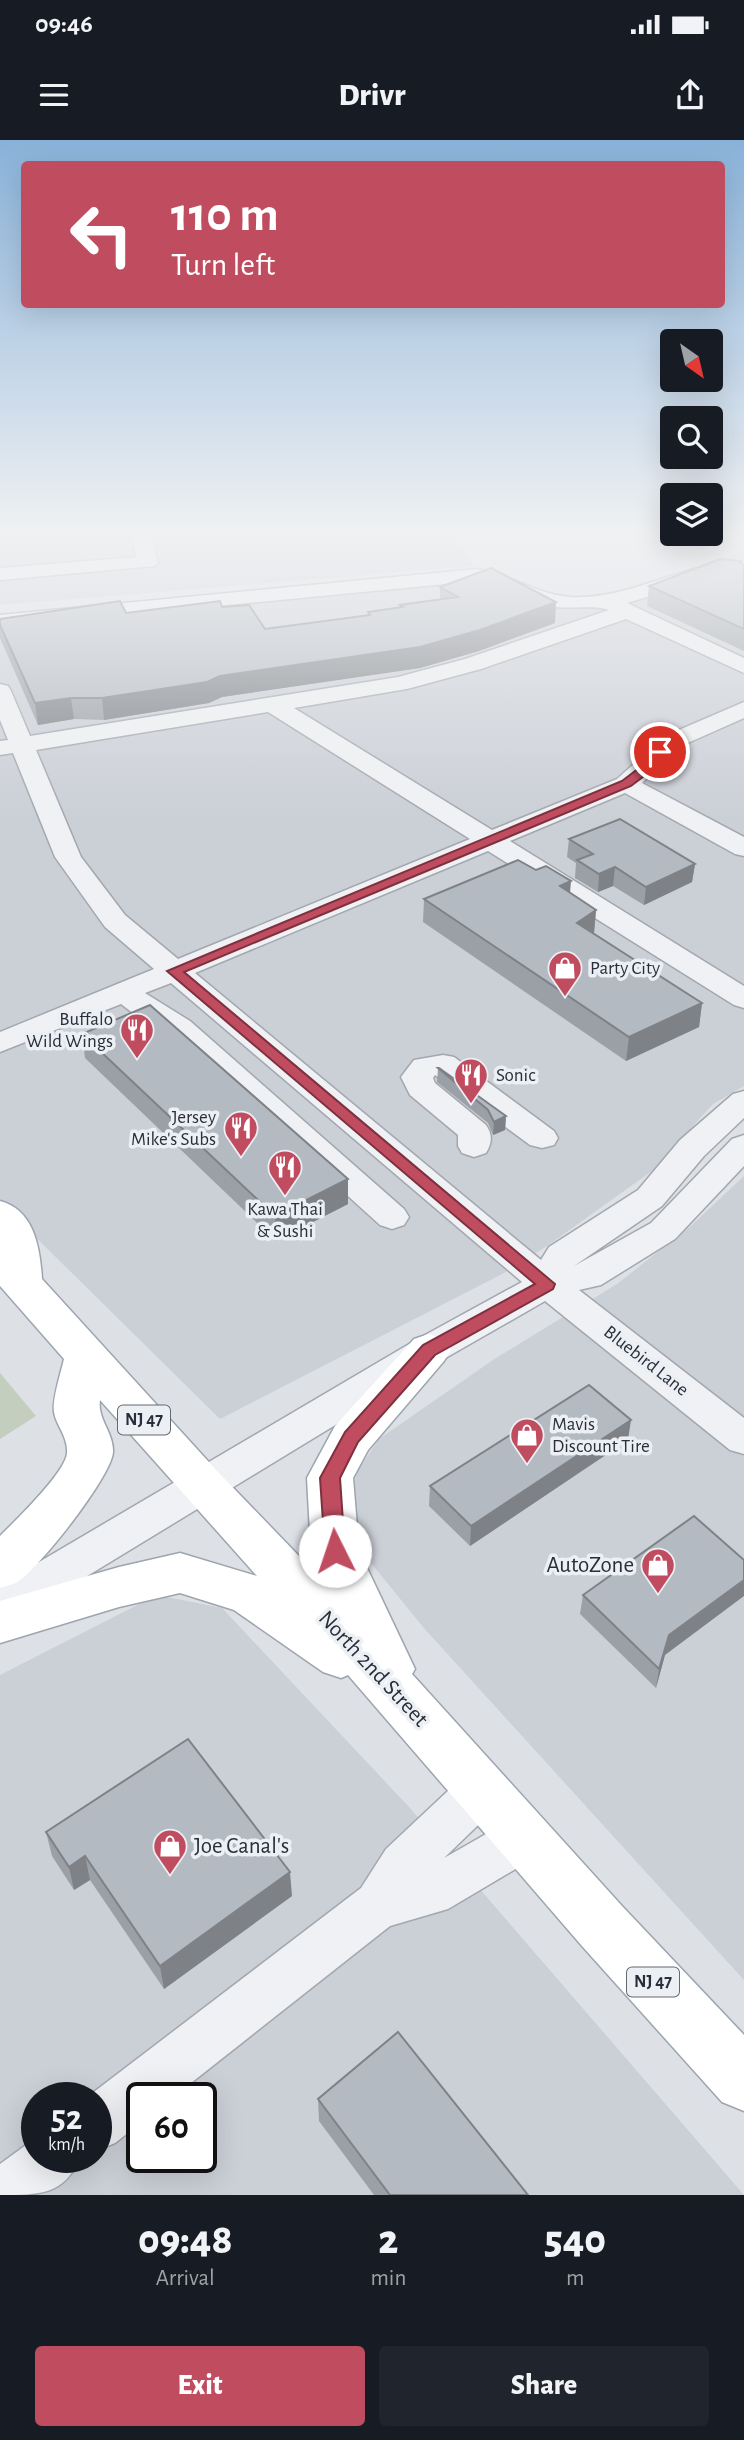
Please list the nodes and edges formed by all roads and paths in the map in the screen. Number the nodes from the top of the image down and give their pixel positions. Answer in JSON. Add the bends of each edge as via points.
{"nodes":[{"id":1,"x":568,"y":626,"type":"edge"},
{"id":2,"x":659,"y":626,"type":"edge"},
{"id":3,"x":744,"y":666,"type":"edge"},
{"id":4,"x":0,"y":691,"type":"edge"},
{"id":5,"x":271,"y":704,"type":"junction"},
{"id":6,"x":744,"y":709,"type":"edge"},
{"id":7,"x":12,"y":746,"type":"edge"},
{"id":8,"x":626,"y":784,"type":"junction"},
{"id":9,"x":491,"y":841,"type":"junction"},
{"id":10,"x":744,"y":848,"type":"edge"},
{"id":11,"x":174,"y":971,"type":"junction"},
{"id":12,"x":124,"y":992,"type":"junction"},
{"id":13,"x":744,"y":999,"type":"edge"},
{"id":14,"x":0,"y":1043,"type":"edge"},
{"id":15,"x":744,"y":1101,"type":"edge"},
{"id":16,"x":542,"y":1138,"type":"dead end"},
{"id":17,"x":474,"y":1146,"type":"dead end"},
{"id":18,"x":744,"y":1146,"type":"edge"},
{"id":19,"x":0,"y":1214,"type":"edge"},
{"id":20,"x":392,"y":1217,"type":"dead end"},
{"id":21,"x":10,"y":1271,"type":"edge"},
{"id":22,"x":547,"y":1284,"type":"junction"},
{"id":23,"x":429,"y":1350,"type":"junction"},
{"id":24,"x":86,"y":1356,"type":"junction"},
{"id":25,"x":744,"y":1439,"type":"edge"},
{"id":26,"x":201,"y":1484,"type":"junction"},
{"id":27,"x":0,"y":1569,"type":"edge"},
{"id":28,"x":0,"y":1607,"type":"edge"},
{"id":29,"x":0,"y":1622,"type":"edge"},
{"id":30,"x":403,"y":1699,"type":"junction"},
{"id":31,"x":483,"y":1790,"type":"junction"},
{"id":32,"x":524,"y":1838,"type":"junction"},
{"id":33,"x":378,"y":1905,"type":"junction"},
{"id":34,"x":744,"y":2080,"type":"edge"},
{"id":35,"x":112,"y":2112,"type":"edge"},
{"id":36,"x":34,"y":2173,"type":"edge"},
{"id":37,"x":5,"y":2195,"type":"edge"}],
"edges":[{"from":1,"to":5,"type":"street","via":[[473,664],[399,684]]},
{"from":2,"to":3,"type":"street"},
{"from":4,"to":7,"type":"street","name":"Bluebird Lane"},
{"from":5,"to":7,"type":"street"},
{"from":5,"to":9,"type":"street"},
{"from":6,"to":8,"type":"street","via":[[673,741]]},
{"from":7,"to":11,"type":"street","name":"Bluebird Lane","via":[[68,857],[92,893],[115,922]]},
{"from":8,"to":9,"type":"street"},
{"from":8,"to":10,"type":"street"},
{"from":9,"to":11,"type":"street"},
{"from":9,"to":13,"type":"street"},
{"from":11,"to":12,"type":"street"},
{"from":11,"to":22,"type":"street","name":"Bluebird Lane"},
{"from":12,"to":14,"type":"street"},
{"from":12,"to":20,"type":"street","via":[[179,1027]]},
{"from":15,"to":22,"type":"street","via":[[692,1148],[650,1198],[561,1256]]},
{"from":16,"to":17,"type":"street","via":[[434,1057],[417,1077],[421,1088],[475,1132]]},
{"from":18,"to":22,"type":"street","via":[[663,1231],[588,1276]]},
{"from":19,"to":21,"type":"main road","via":[[20,1243]]},
{"from":21,"to":24,"type":"main road","name":"North 2nd Street","number":"NJ 47"},
{"from":22,"to":23,"type":"street"},
{"from":22,"to":25,"type":"street","name":"Bluebird Lane"},
{"from":23,"to":26,"type":"street"},
{"from":23,"to":30,"type":"main road","via":[[351,1437],[330,1478],[335,1551]]},
{"from":24,"to":26,"type":"main road","name":"North 2nd Street","number":"NJ 47"},
{"from":24,"to":27,"type":"main road","via":[[76,1412],[86,1430],[89,1458],[71,1489]]},
{"from":26,"to":28,"type":"street"},
{"from":26,"to":30,"type":"main road","name":"North 2nd Street","number":"NJ 47"},
{"from":29,"to":30,"type":"main road","via":[[180,1573],[250,1594]]},
{"from":30,"to":31,"type":"main road","name":"North 2nd Street","number":"NJ 47"},
{"from":31,"to":32,"type":"main road","name":"North 2nd Street","number":"NJ 47"},
{"from":31,"to":33,"type":"street","via":[[403,1865]]},
{"from":32,"to":33,"type":"street","via":[[431,1892]]},
{"from":32,"to":34,"type":"main road","name":"North 2nd Street","number":"NJ 47"},
{"from":33,"to":35,"type":"street"},
{"from":36,"to":37,"type":"street"}]}
